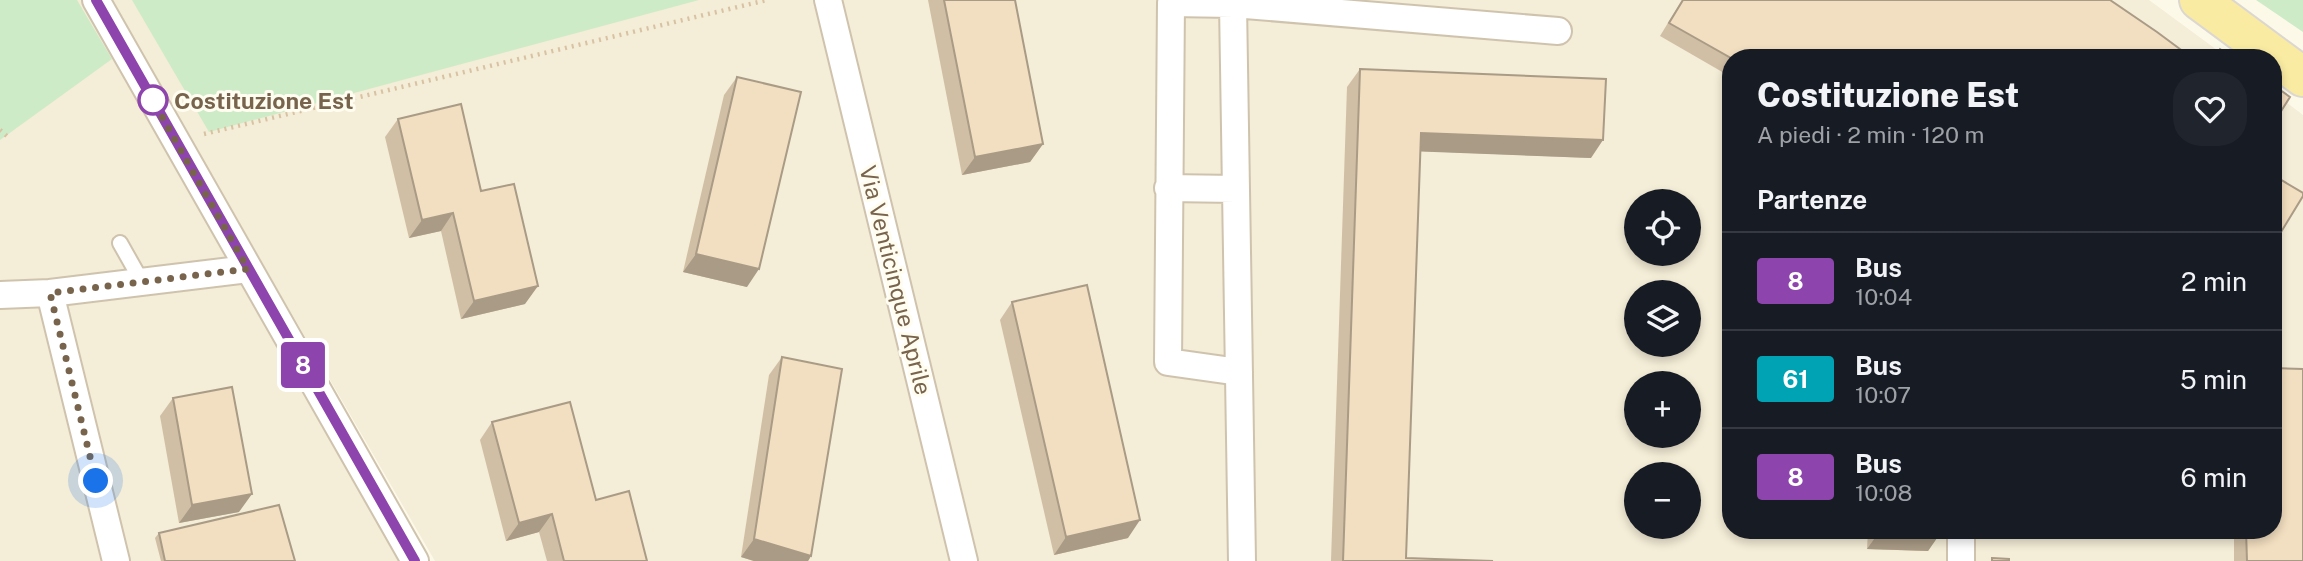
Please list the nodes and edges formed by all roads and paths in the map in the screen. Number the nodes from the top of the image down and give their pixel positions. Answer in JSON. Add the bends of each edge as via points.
{"nodes":[{"id":1,"x":96,"y":0,"type":"edge"},
{"id":2,"x":767,"y":0,"type":"edge"},
{"id":3,"x":828,"y":0,"type":"edge"},
{"id":4,"x":2199,"y":0,"type":"edge"},
{"id":5,"x":1233,"y":4,"type":"junction"},
{"id":6,"x":1558,"y":31,"type":"dead end"},
{"id":7,"x":2265,"y":49,"type":"edge"},
{"id":8,"x":2282,"y":61,"type":"edge"},
{"id":9,"x":2303,"y":77,"type":"edge"},
{"id":10,"x":0,"y":130,"type":"edge"},
{"id":11,"x":8,"y":137,"type":"dead end"},
{"id":12,"x":176,"y":141,"type":"junction"},
{"id":13,"x":1168,"y":188,"type":"junction"},
{"id":14,"x":1236,"y":189,"type":"junction"},
{"id":15,"x":120,"y":243,"type":"dead end"},
{"id":16,"x":248,"y":269,"type":"junction"},
{"id":17,"x":142,"y":282,"type":"junction"},
{"id":18,"x":50,"y":293,"type":"junction"},
{"id":19,"x":0,"y":295,"type":"edge"},
{"id":20,"x":1239,"y":372,"type":"junction"},
{"id":21,"x":1961,"y":539,"type":"edge"},
{"id":22,"x":116,"y":561,"type":"edge"},
{"id":23,"x":415,"y":561,"type":"edge"},
{"id":24,"x":964,"y":561,"type":"edge"},
{"id":25,"x":1242,"y":561,"type":"edge"},
{"id":26,"x":1961,"y":561,"type":"edge"}],
"edges":[{"from":1,"to":12,"type":"street"},
{"from":2,"to":12,"type":"path"},
{"from":3,"to":24,"type":"street","name":"Via Venticinque Aprile"},
{"from":4,"to":7,"type":"main road"},
{"from":5,"to":6,"type":"street"},
{"from":5,"to":13,"type":"street","via":[[1171,3]]},
{"from":5,"to":14,"type":"street"},
{"from":8,"to":9,"type":"main road"},
{"from":10,"to":11,"type":"path"},
{"from":12,"to":16,"type":"street"},
{"from":13,"to":14,"type":"street"},
{"from":13,"to":20,"type":"street","via":[[1168,362]]},
{"from":14,"to":20,"type":"street"},
{"from":15,"to":17,"type":"lane"},
{"from":16,"to":17,"type":"street"},
{"from":16,"to":23,"type":"street"},
{"from":17,"to":18,"type":"street"},
{"from":18,"to":19,"type":"street"},
{"from":18,"to":22,"type":"street"},
{"from":20,"to":25,"type":"street"},
{"from":21,"to":26,"type":"street"}]}
